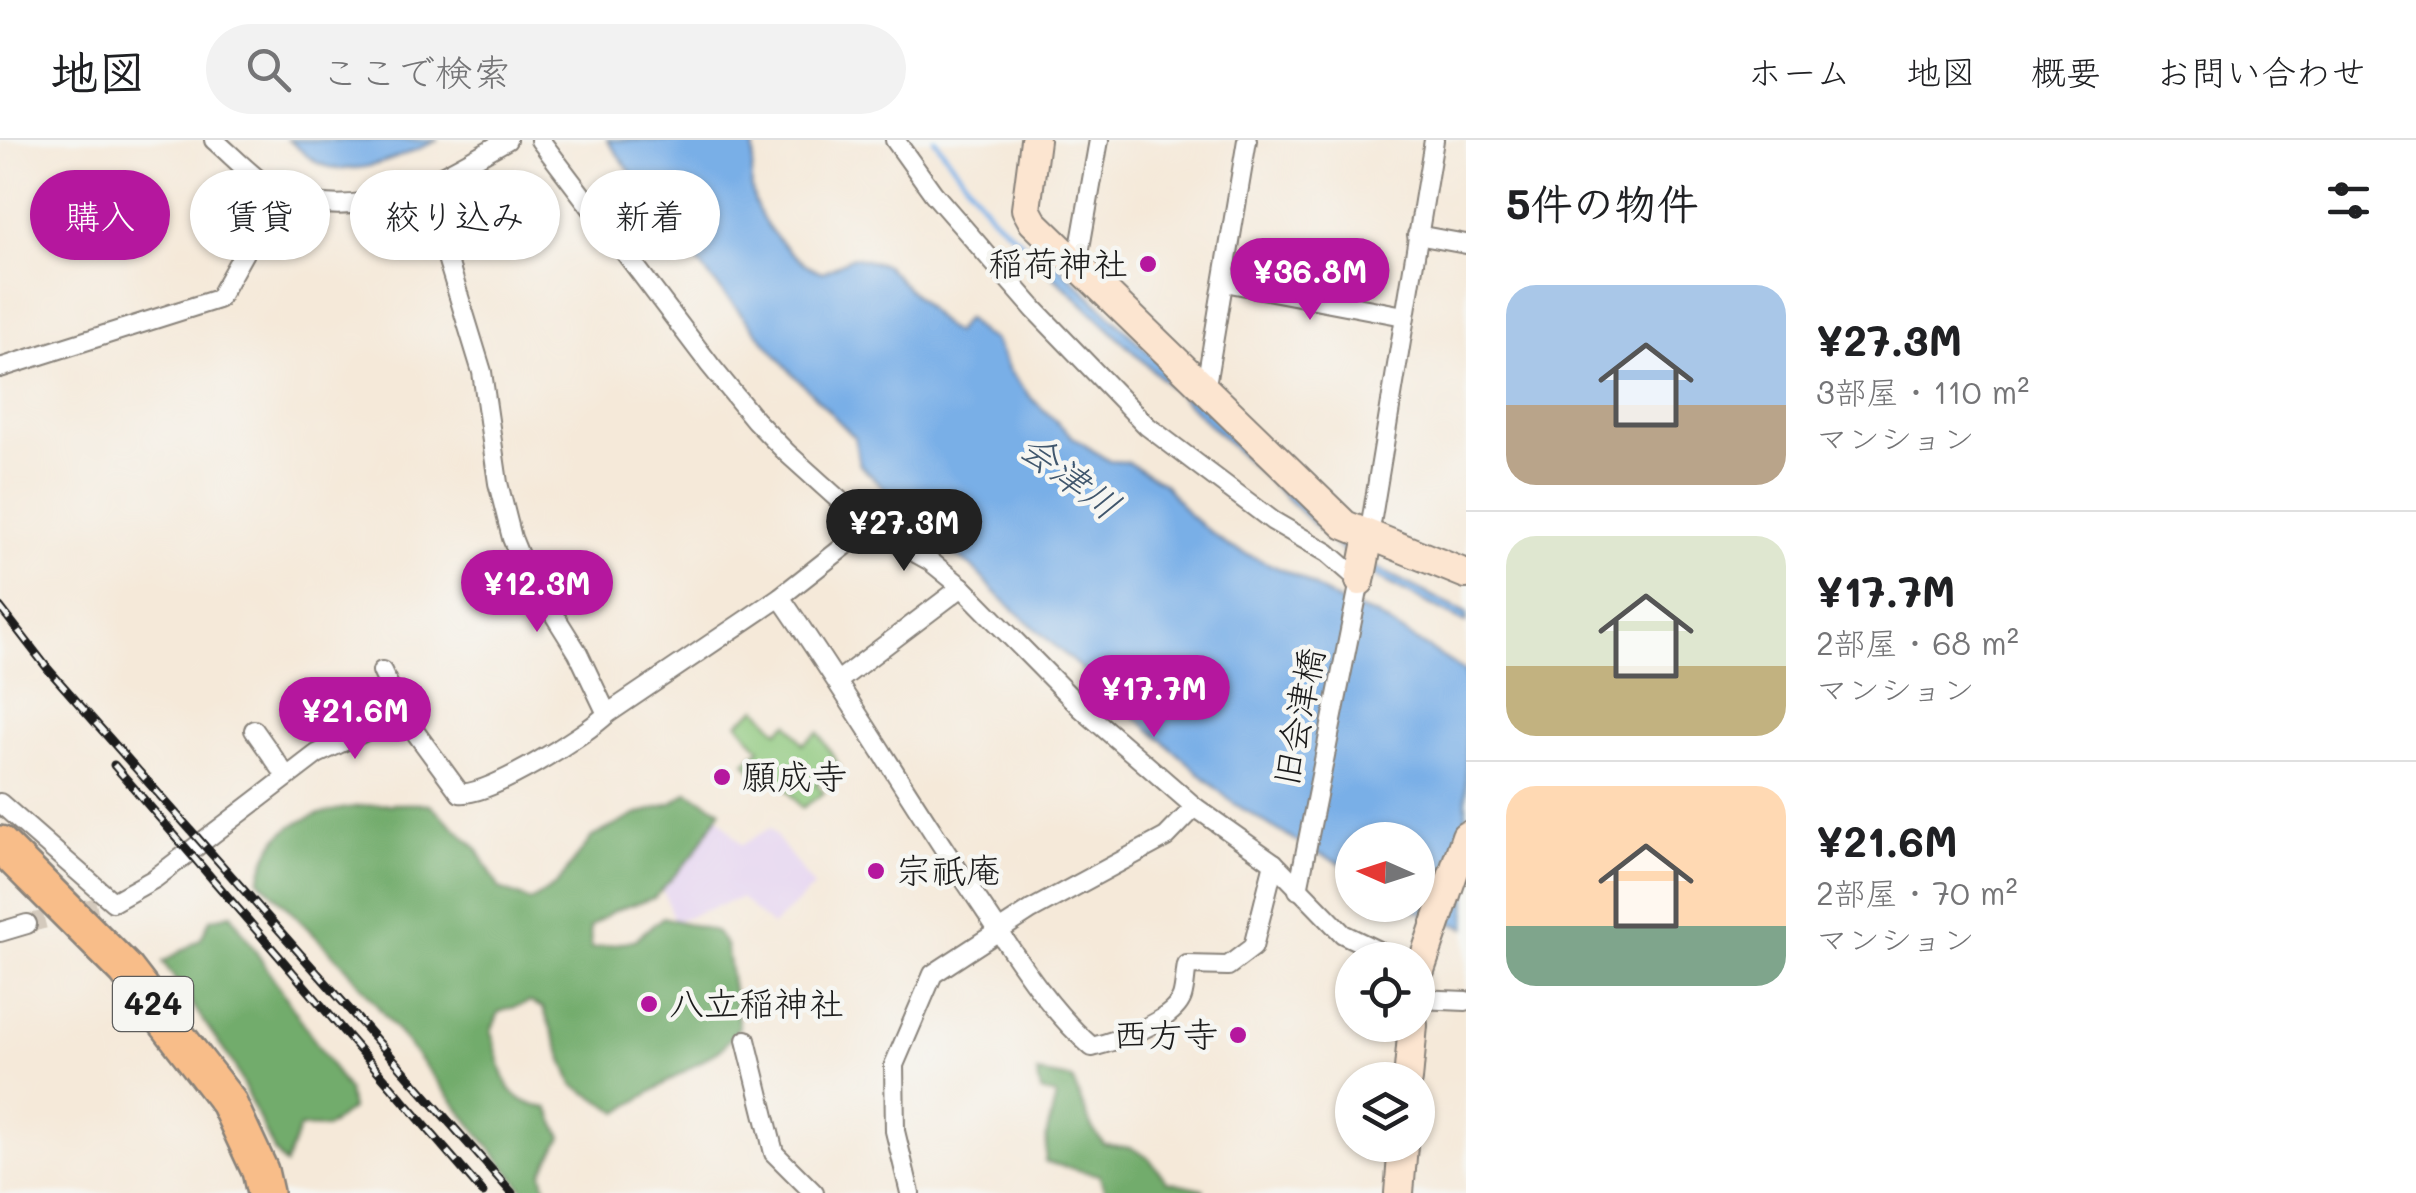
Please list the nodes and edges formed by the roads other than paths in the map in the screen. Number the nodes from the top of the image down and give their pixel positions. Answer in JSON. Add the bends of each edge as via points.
{"nodes":[{"id":1,"x":214,"y":140,"type":"edge"},
{"id":2,"x":507,"y":140,"type":"edge"},
{"id":3,"x":540,"y":140,"type":"edge"},
{"id":4,"x":895,"y":140,"type":"edge"},
{"id":5,"x":1035,"y":140,"type":"edge"},
{"id":6,"x":1099,"y":140,"type":"edge"},
{"id":7,"x":1247,"y":140,"type":"edge"},
{"id":8,"x":1434,"y":140,"type":"edge"},
{"id":9,"x":251,"y":170,"type":"edge"},
{"id":10,"x":454,"y":170,"type":"edge"},
{"id":11,"x":1417,"y":235,"type":"junction"},
{"id":12,"x":1466,"y":244,"type":"edge"},
{"id":13,"x":240,"y":260,"type":"edge"},
{"id":14,"x":448,"y":260,"type":"edge"},
{"id":15,"x":1077,"y":265,"type":"junction"},
{"id":16,"x":1225,"y":282,"type":"junction"},
{"id":17,"x":1404,"y":316,"type":"junction"},
{"id":18,"x":0,"y":368,"type":"edge"},
{"id":19,"x":1205,"y":391,"type":"junction"},
{"id":20,"x":869,"y":527,"type":"junction"},
{"id":21,"x":1369,"y":536,"type":"junction"},
{"id":22,"x":1466,"y":574,"type":"edge"},
{"id":23,"x":1360,"y":581,"type":"junction"},
{"id":24,"x":962,"y":587,"type":"junction"},
{"id":25,"x":780,"y":597,"type":"junction"},
{"id":26,"x":382,"y":671,"type":"dead end"},
{"id":27,"x":838,"y":681,"type":"junction"},
{"id":28,"x":402,"y":714,"type":"junction"},
{"id":29,"x":608,"y":714,"type":"junction"},
{"id":30,"x":254,"y":730,"type":"dead end"},
{"id":31,"x":287,"y":777,"type":"junction"},
{"id":32,"x":0,"y":803,"type":"edge"},
{"id":33,"x":1196,"y":808,"type":"junction"},
{"id":34,"x":1466,"y":836,"type":"edge"},
{"id":35,"x":0,"y":844,"type":"edge"},
{"id":36,"x":1274,"y":864,"type":"junction"},
{"id":37,"x":1298,"y":890,"type":"junction"},
{"id":38,"x":27,"y":924,"type":"tunnel mouth"},
{"id":39,"x":0,"y":932,"type":"edge"},
{"id":40,"x":1000,"y":932,"type":"junction"},
{"id":41,"x":1360,"y":942,"type":"edge"},
{"id":42,"x":1428,"y":942,"type":"edge"},
{"id":43,"x":1435,"y":1000,"type":"edge"},
{"id":44,"x":1466,"y":1001,"type":"edge"},
{"id":45,"x":746,"y":1040,"type":"dead end"},
{"id":46,"x":1402,"y":1162,"type":"edge"},
{"id":47,"x":265,"y":1193,"type":"edge"},
{"id":48,"x":814,"y":1193,"type":"edge"},
{"id":49,"x":910,"y":1193,"type":"edge"},
{"id":50,"x":1399,"y":1193,"type":"edge"}],
"edges":[{"from":1,"to":9,"type":"street"},
{"from":2,"to":10,"type":"street"},
{"from":3,"to":20,"type":"street","via":[[754,420]]},
{"from":4,"to":23,"type":"street","via":[[1036,310],[1147,426]]},
{"from":5,"to":15,"type":"street","via":[[1026,208]]},
{"from":6,"to":15,"type":"street"},
{"from":7,"to":16,"type":"street"},
{"from":8,"to":11,"type":"street"},
{"from":11,"to":12,"type":"street"},
{"from":11,"to":17,"type":"street"},
{"from":13,"to":18,"type":"street","via":[[218,298]]},
{"from":14,"to":29,"type":"street","via":[[482,372],[512,538]]},
{"from":15,"to":19,"type":"street"},
{"from":16,"to":17,"type":"street"},
{"from":16,"to":19,"type":"street"},
{"from":17,"to":21,"type":"street"},
{"from":19,"to":21,"type":"street","via":[[1345,525]]},
{"from":20,"to":24,"type":"street"},
{"from":20,"to":25,"type":"street"},
{"from":21,"to":22,"type":"street"},
{"from":21,"to":23,"type":"street"},
{"from":23,"to":37,"type":"street","name":"旧会津橋"},
{"from":24,"to":27,"type":"street"},
{"from":24,"to":33,"type":"street","via":[[1082,709]]},
{"from":25,"to":27,"type":"street"},
{"from":25,"to":29,"type":"street"},
{"from":26,"to":28,"type":"street"},
{"from":27,"to":40,"type":"street"},
{"from":28,"to":29,"type":"street","via":[[460,793],[472,795],[592,730]]},
{"from":28,"to":31,"type":"street","via":[[317,754]]},
{"from":30,"to":31,"type":"street"},
{"from":31,"to":32,"type":"street","via":[[154,879],[113,902]]},
{"from":33,"to":36,"type":"street"},
{"from":33,"to":40,"type":"street","via":[[1166,837]]},
{"from":34,"to":42,"type":"street"},
{"from":35,"to":47,"type":"highway","number":"424","via":[[126,970],[228,1102]]},
{"from":36,"to":37,"type":"street"},
{"from":36,"to":40,"type":"street","via":[[1254,947],[1228,966],[1187,965],[1182,998],[1172,1011],[1092,1047]]},
{"from":37,"to":41,"type":"street"},
{"from":38,"to":39,"type":"street"},
{"from":40,"to":49,"type":"street","via":[[932,974],[894,1065],[895,1131]]},
{"from":43,"to":44,"type":"street"},
{"from":45,"to":48,"type":"street","via":[[774,1153]]},
{"from":46,"to":50,"type":"street"}]}
